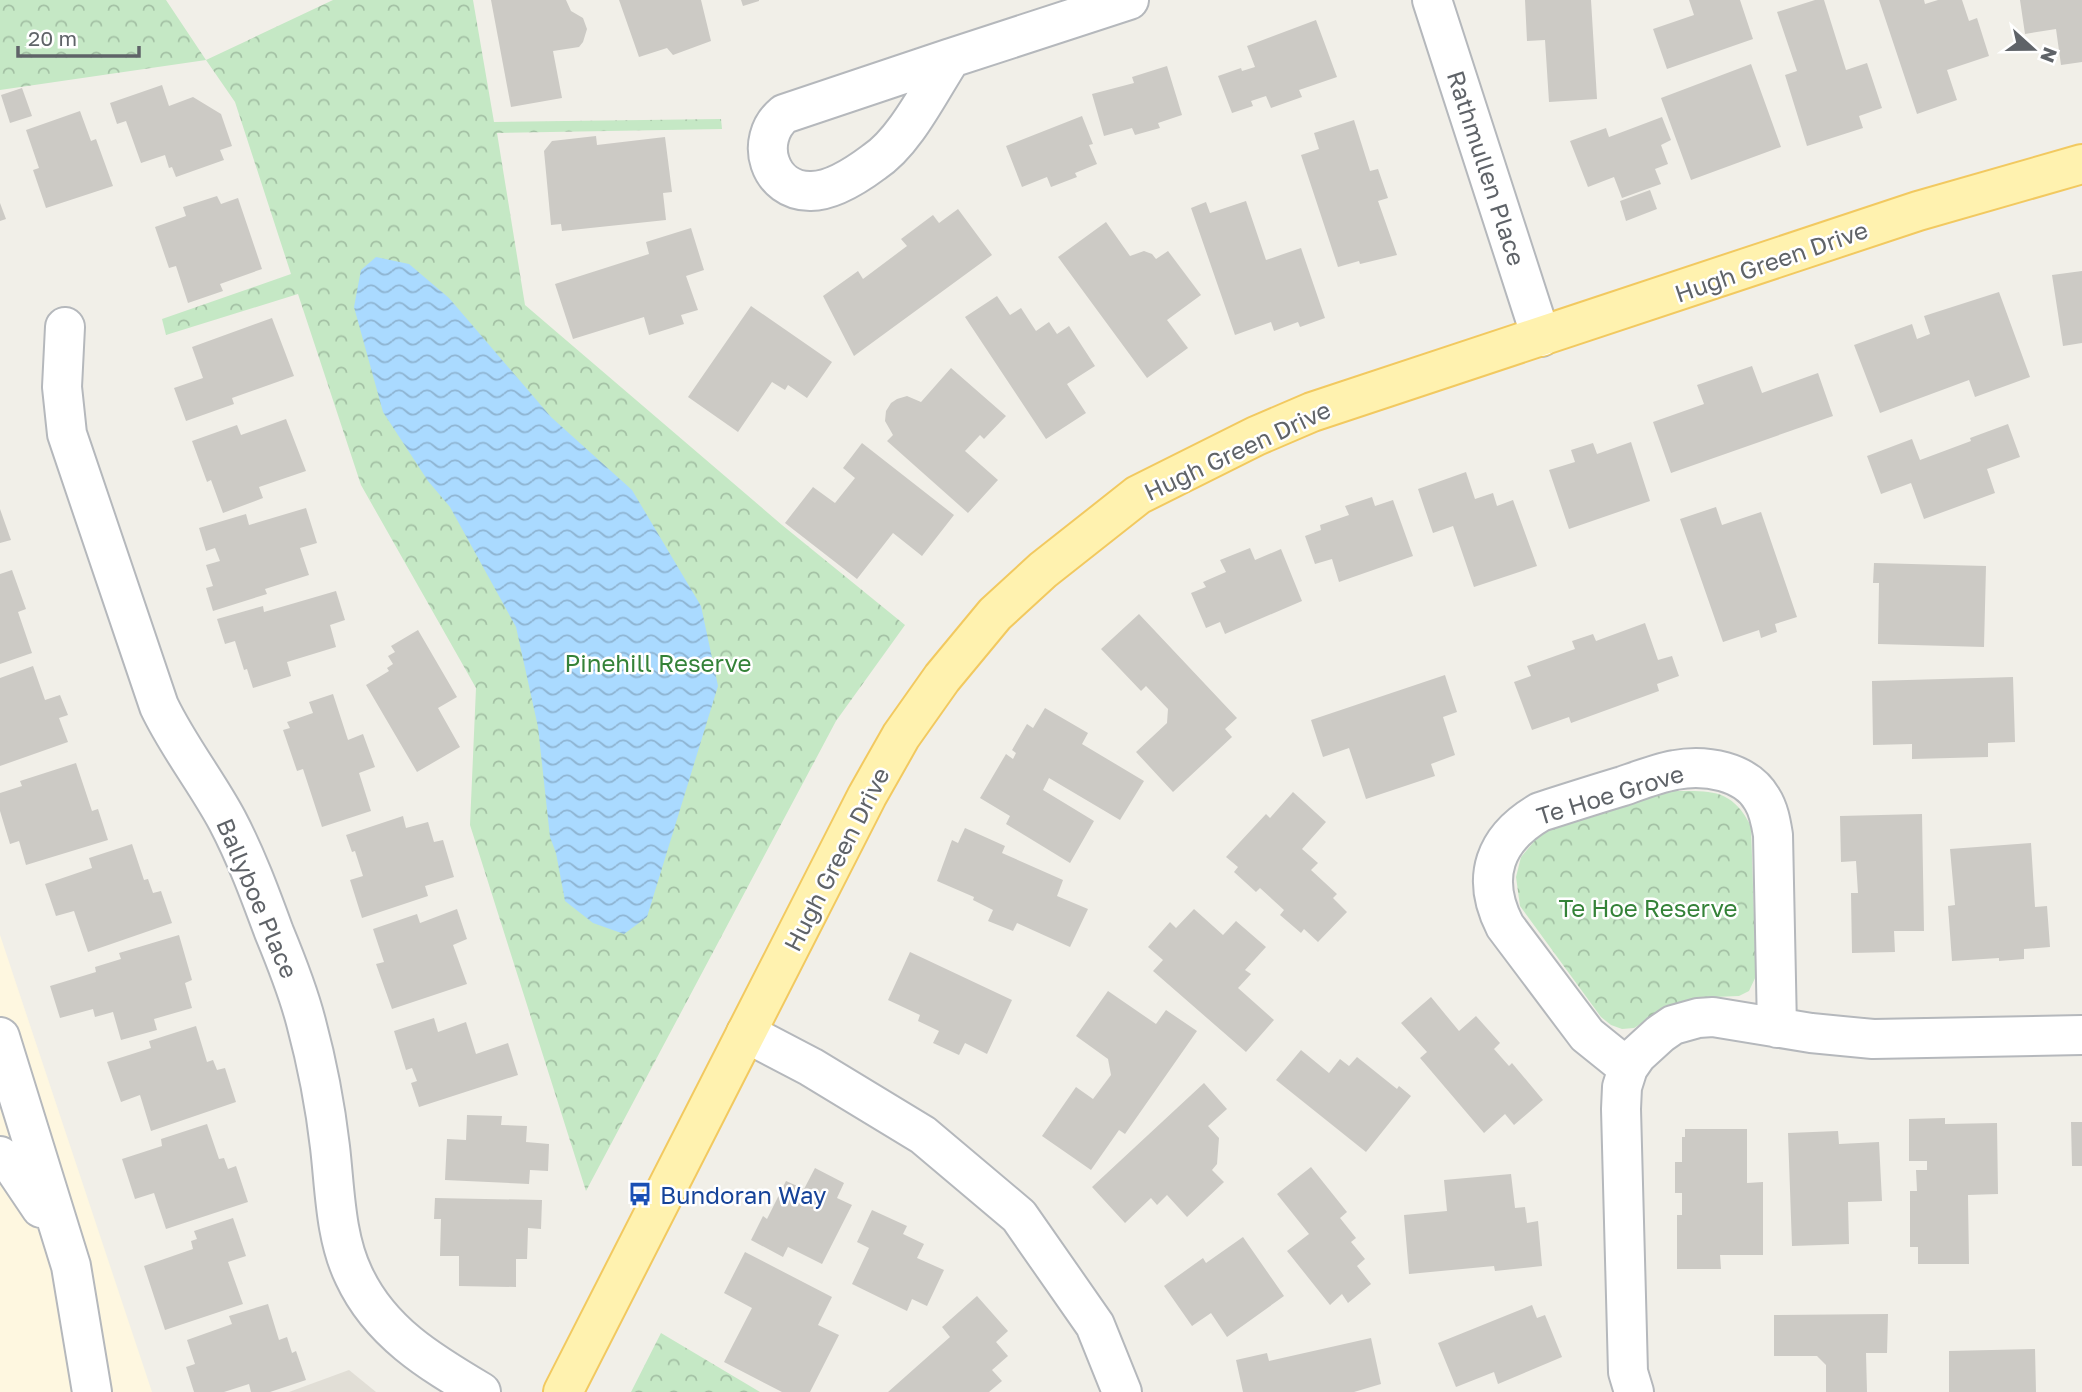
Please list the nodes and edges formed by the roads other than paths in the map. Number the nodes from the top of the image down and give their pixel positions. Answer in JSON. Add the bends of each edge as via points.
{"nodes":[{"id":1,"x":1129,"y":0,"type":"edge"},
{"id":2,"x":1432,"y":0,"type":"edge"},
{"id":3,"x":951,"y":58,"type":"junction"},
{"id":4,"x":2082,"y":164,"type":"edge"},
{"id":5,"x":65,"y":327,"type":"dead end"},
{"id":6,"x":1541,"y":337,"type":"junction"},
{"id":7,"x":1777,"y":1028,"type":"junction"},
{"id":8,"x":746,"y":1033,"type":"junction"},
{"id":9,"x":2082,"y":1035,"type":"edge"},
{"id":10,"x":0,"y":1037,"type":"edge"},
{"id":11,"x":1628,"y":1068,"type":"junction"},
{"id":12,"x":0,"y":1156,"type":"edge"},
{"id":13,"x":71,"y":1266,"type":"junction"},
{"id":14,"x":92,"y":1392,"type":"edge"},
{"id":15,"x":481,"y":1392,"type":"edge"},
{"id":16,"x":563,"y":1392,"type":"edge"},
{"id":17,"x":1122,"y":1392,"type":"edge"},
{"id":18,"x":1634,"y":1392,"type":"edge"}],
"edges":[{"from":1,"to":3,"type":"street"},
{"from":2,"to":6,"type":"street","name":"Rathmullen Place"},
{"from":3,"to":3,"type":"street","via":[[896,143],[875,162],[826,189],[796,189],[780,179],[766,155],[775,122],[784,114]]},
{"from":4,"to":6,"type":"main road","name":"Hugh Green Drive","via":[[1918,211]]},
{"from":5,"to":15,"type":"street","name":"Ballyboe Place","via":[[62,387],[67,433],[159,706],[249,866],[306,1018],[326,1114],[338,1219],[354,1276],[385,1323],[407,1346]]},
{"from":6,"to":8,"type":"main road","name":"Hugh Green Drive","via":[[1312,412],[1256,436],[1138,495],[1043,570],[995,614],[901,736]]},
{"from":7,"to":9,"type":"street","via":[[1873,1039]]},
{"from":7,"to":11,"type":"street","via":[[1713,1017],[1685,1021],[1660,1034]]},
{"from":7,"to":11,"type":"street","name":"Te Hoe Grove","via":[[1770,817],[1758,793],[1725,771],[1674,770],[1524,821],[1499,851],[1493,881],[1505,926],[1587,1035]]},
{"from":8,"to":16,"type":"main road","name":"Hugh Green Drive"},
{"from":8,"to":17,"type":"street","via":[[923,1135],[1019,1216],[1096,1325]]},
{"from":10,"to":13,"type":"street"},
{"from":11,"to":18,"type":"street","via":[[1621,1109],[1628,1372]]},
{"from":12,"to":13,"type":"street","via":[[14,1168],[51,1223]]},
{"from":13,"to":14,"type":"street"}]}
